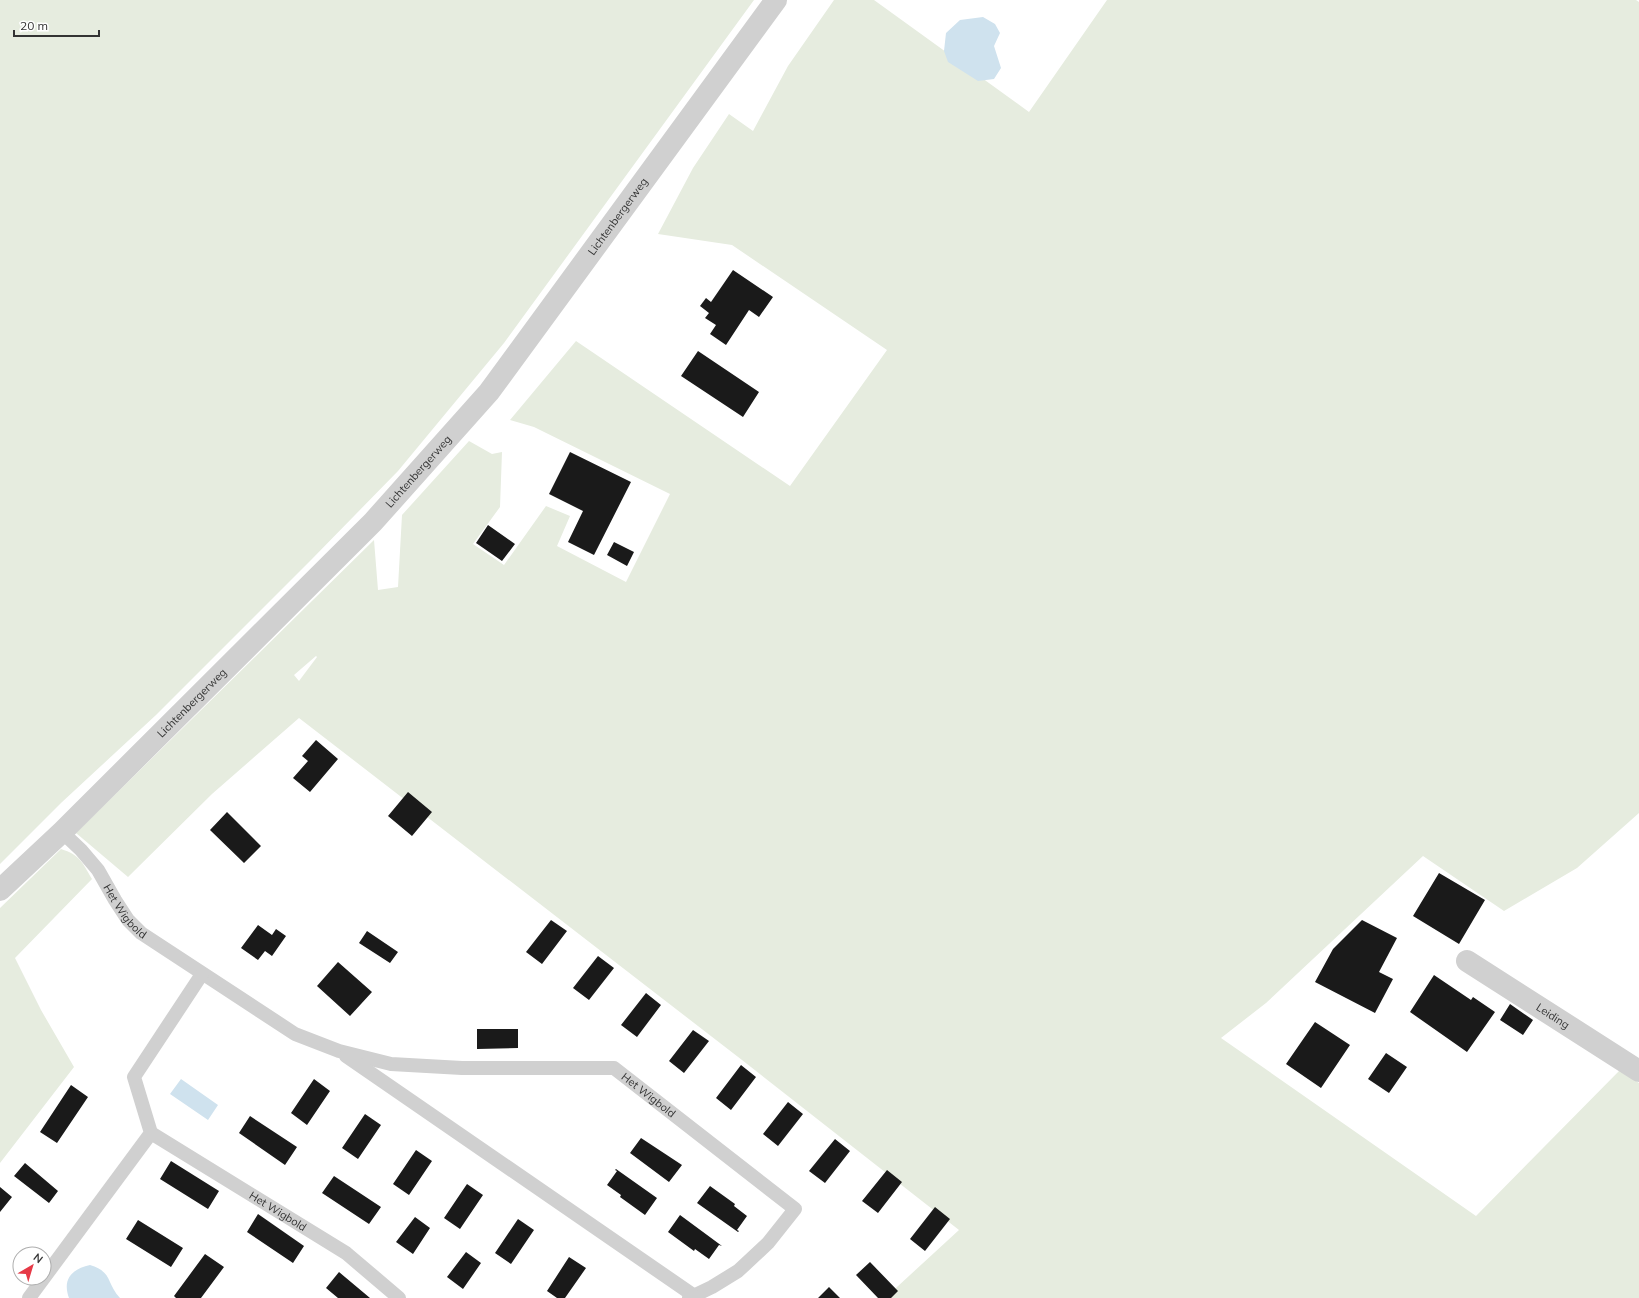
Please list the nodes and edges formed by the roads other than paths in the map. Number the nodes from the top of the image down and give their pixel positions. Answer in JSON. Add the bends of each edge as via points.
{"nodes":[{"id":1,"x":776,"y":0,"type":"edge"},
{"id":2,"x":62,"y":832,"type":"junction"},
{"id":3,"x":0,"y":890,"type":"edge"},
{"id":4,"x":1467,"y":961,"type":"dead end"},
{"id":5,"x":202,"y":974,"type":"junction"},
{"id":6,"x":339,"y":1051,"type":"junction"},
{"id":7,"x":1639,"y":1072,"type":"edge"},
{"id":8,"x":151,"y":1133,"type":"junction"},
{"id":9,"x":691,"y":1296,"type":"edge"},
{"id":10,"x":29,"y":1298,"type":"edge"},
{"id":11,"x":399,"y":1298,"type":"edge"}],
"edges":[{"from":1,"to":2,"type":"street","name":"Lichtenbergerweg","via":[[489,392],[373,522]]},
{"from":2,"to":3,"type":"street","name":"Lichtenbergerweg"},
{"from":2,"to":5,"type":"lane","name":"Het Wigbold","via":[[98,870],[128,920],[141,933]]},
{"from":4,"to":7,"type":"street","name":"Leiding"},
{"from":5,"to":6,"type":"lane","name":"Het Wigbold","via":[[295,1034]]},
{"from":5,"to":8,"type":"lane","via":[[134,1077]]},
{"from":6,"to":9,"type":"lane","name":"Het Wigbold"},
{"from":6,"to":9,"type":"lane","name":"Het Wigbold","via":[[391,1064],[462,1068],[614,1068],[795,1209],[768,1243],[738,1271]]},
{"from":8,"to":10,"type":"lane"},
{"from":8,"to":11,"type":"lane","name":"Het Wigbold","via":[[346,1253]]}]}
